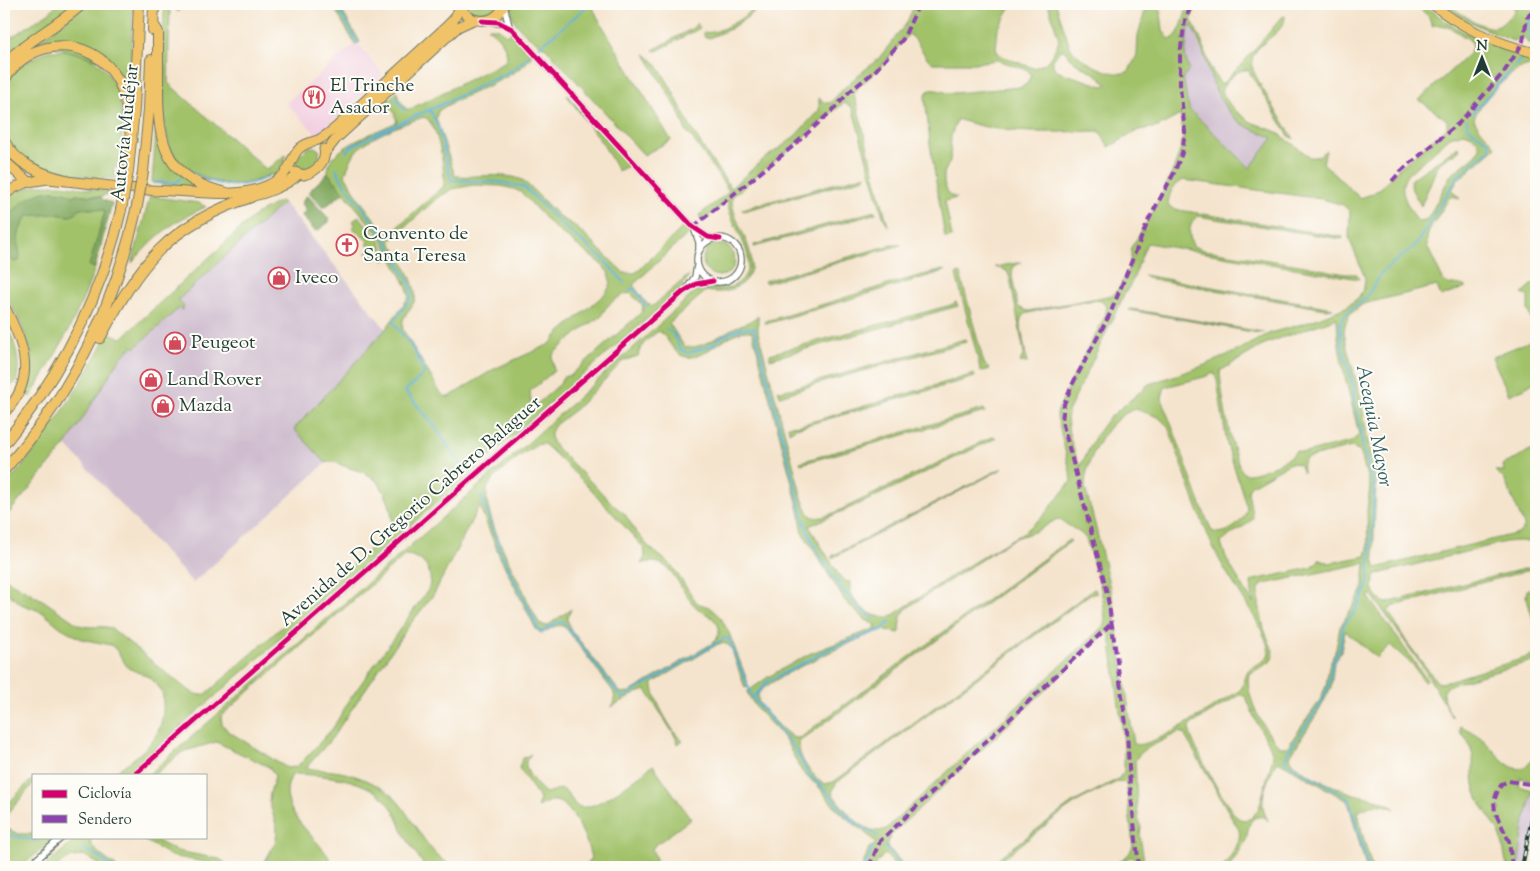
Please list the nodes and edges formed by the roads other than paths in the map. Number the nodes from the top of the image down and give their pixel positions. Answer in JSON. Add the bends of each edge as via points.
{"nodes":[{"id":1,"x":82,"y":4,"type":"edge"},
{"id":2,"x":139,"y":4,"type":"edge"},
{"id":3,"x":154,"y":4,"type":"edge"},
{"id":4,"x":460,"y":4,"type":"edge"},
{"id":5,"x":504,"y":4,"type":"edge"},
{"id":6,"x":1432,"y":4,"type":"edge"},
{"id":7,"x":478,"y":20,"type":"junction"},
{"id":8,"x":153,"y":24,"type":"junction"},
{"id":9,"x":509,"y":26,"type":"junction"},
{"id":10,"x":1536,"y":53,"type":"edge"},
{"id":11,"x":4,"y":64,"type":"edge"},
{"id":12,"x":4,"y":80,"type":"edge"},
{"id":13,"x":132,"y":140,"type":"junction"},
{"id":14,"x":4,"y":141,"type":"edge"},
{"id":15,"x":312,"y":142,"type":"junction"},
{"id":16,"x":325,"y":153,"type":"junction"},
{"id":17,"x":4,"y":160,"type":"edge"},
{"id":18,"x":291,"y":165,"type":"junction"},
{"id":19,"x":299,"y":174,"type":"junction"},
{"id":20,"x":66,"y":180,"type":"junction"},
{"id":21,"x":28,"y":182,"type":"junction"},
{"id":22,"x":152,"y":190,"type":"junction"},
{"id":23,"x":228,"y":194,"type":"junction"},
{"id":24,"x":4,"y":195,"type":"edge"},
{"id":25,"x":251,"y":197,"type":"junction"},
{"id":26,"x":693,"y":227,"type":"junction"},
{"id":27,"x":720,"y":239,"type":"junction"},
{"id":28,"x":699,"y":253,"type":"junction"},
{"id":29,"x":698,"y":264,"type":"junction"},
{"id":30,"x":712,"y":281,"type":"junction"},
{"id":31,"x":683,"y":292,"type":"junction"},
{"id":32,"x":4,"y":305,"type":"edge"},
{"id":33,"x":81,"y":362,"type":"junction"},
{"id":34,"x":4,"y":413,"type":"edge"},
{"id":35,"x":4,"y":444,"type":"edge"},
{"id":36,"x":4,"y":470,"type":"edge"},
{"id":37,"x":135,"y":774,"type":"edge"},
{"id":38,"x":61,"y":838,"type":"edge"},
{"id":39,"x":28,"y":867,"type":"edge"}],
"edges":[{"from":1,"to":11,"type":"highway"},
{"from":2,"to":13,"type":"highway","name":"Autovía Mudéjar"},
{"from":3,"to":8,"type":"highway","name":"Autovía Mudéjar"},
{"from":4,"to":7,"type":"main road","via":[[464,12]]},
{"from":4,"to":15,"type":"main road","via":[[458,13],[448,25],[334,129]]},
{"from":5,"to":7,"type":"main road","via":[[495,18]]},
{"from":5,"to":9,"type":"street"},
{"from":6,"to":10,"type":"main road","via":[[1482,35]]},
{"from":7,"to":9,"type":"street"},
{"from":7,"to":16,"type":"main road","via":[[461,24],[336,138]]},
{"from":8,"to":23,"type":"highway","via":[[158,32],[158,115],[165,149],[186,176],[207,188]]},
{"from":8,"to":33,"type":"highway","name":"Autovía Mudéjar","bridge":true,"via":[[148,119],[137,206],[113,291]]},
{"from":9,"to":26,"type":"street"},
{"from":12,"to":13,"type":"highway","via":[[21,59],[37,50],[56,46],[91,54],[112,72],[121,88]]},
{"from":13,"to":35,"type":"highway","name":"Autovía Mudéjar","bridge":true,"via":[[121,210],[93,300],[72,344],[40,397]]},
{"from":14,"to":20,"type":"highway","via":[[25,164],[43,174]]},
{"from":15,"to":16,"type":"main road","via":[[321,145]]},
{"from":15,"to":18,"type":"main road","via":[[297,151]]},
{"from":16,"to":19,"type":"main road","via":[[316,170]]},
{"from":17,"to":21,"type":"highway"},
{"from":18,"to":19,"type":"main road"},
{"from":18,"to":23,"type":"main road","via":[[283,176],[271,183]]},
{"from":19,"to":25,"type":"main road","via":[[280,186]]},
{"from":20,"to":21,"type":"main road"},
{"from":20,"to":22,"type":"main road"},
{"from":21,"to":24,"type":"main road"},
{"from":22,"to":23,"type":"main road"},
{"from":22,"to":25,"type":"main road","via":[[198,196]]},
{"from":25,"to":33,"type":"highway","via":[[196,221],[158,250],[129,286],[91,355]]},
{"from":26,"to":27,"type":"street","via":[[708,237]]},
{"from":26,"to":28,"type":"street","via":[[698,237]]},
{"from":27,"to":28,"type":"street","via":[[706,243]]},
{"from":27,"to":30,"type":"street","via":[[728,240],[737,248],[741,262],[739,270],[731,278],[724,282]]},
{"from":28,"to":29,"type":"street"},
{"from":29,"to":30,"type":"street","via":[[703,275]]},
{"from":29,"to":31,"type":"street","name":"Avenida de D. Gregorio Cabrero Balaguer","via":[[695,277]]},
{"from":30,"to":31,"type":"street","name":"Avenida de D. Gregorio Cabrero Balaguer","via":[[696,284]]},
{"from":31,"to":37,"type":"street","name":"Avenida de D. Gregorio Cabrero Balaguer"},
{"from":32,"to":34,"type":"main road","via":[[20,338],[25,361],[20,392]]},
{"from":33,"to":36,"type":"highway","name":"Autovía Mudéjar","via":[[46,418]]},
{"from":38,"to":39,"type":"street"}]}
